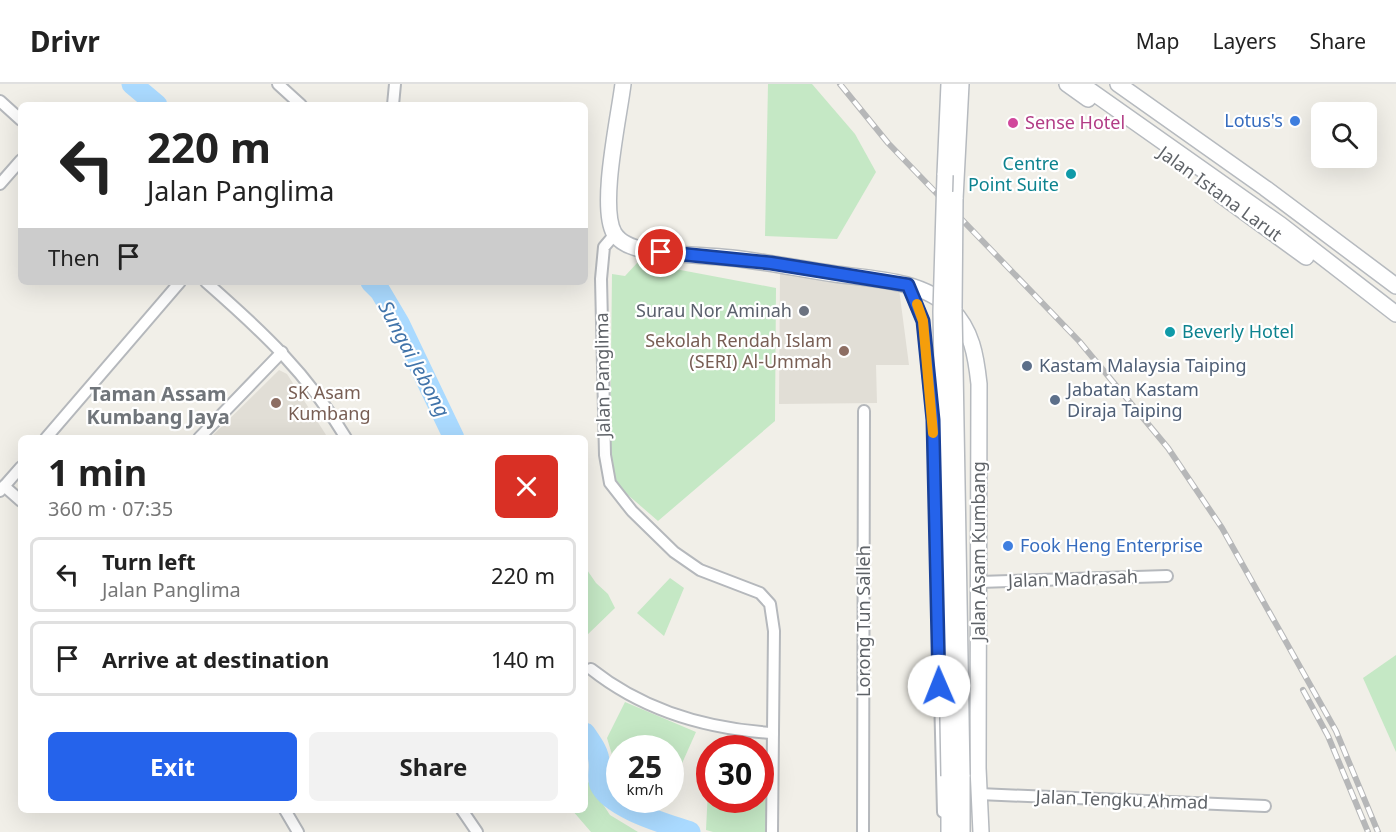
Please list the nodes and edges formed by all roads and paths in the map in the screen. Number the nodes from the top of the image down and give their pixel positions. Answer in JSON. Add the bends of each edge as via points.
{"nodes":[{"id":1,"x":278,"y":84,"type":"edge"},
{"id":2,"x":395,"y":84,"type":"edge"},
{"id":3,"x":623,"y":84,"type":"edge"},
{"id":4,"x":949,"y":84,"type":"edge"},
{"id":5,"x":961,"y":84,"type":"edge"},
{"id":6,"x":1067,"y":84,"type":"edge"},
{"id":7,"x":1081,"y":84,"type":"edge"},
{"id":8,"x":1118,"y":84,"type":"edge"},
{"id":9,"x":0,"y":101,"type":"edge"},
{"id":10,"x":299,"y":102,"type":"edge"},
{"id":11,"x":393,"y":102,"type":"edge"},
{"id":12,"x":18,"y":117,"type":"edge"},
{"id":13,"x":18,"y":163,"type":"edge"},
{"id":14,"x":0,"y":184,"type":"edge"},
{"id":15,"x":615,"y":234,"type":"junction"},
{"id":16,"x":177,"y":285,"type":"edge"},
{"id":17,"x":210,"y":285,"type":"edge"},
{"id":18,"x":908,"y":285,"type":"junction"},
{"id":19,"x":1396,"y":286,"type":"edge"},
{"id":20,"x":1375,"y":299,"type":"junction"},
{"id":21,"x":1396,"y":314,"type":"edge"},
{"id":22,"x":282,"y":352,"type":"junction"},
{"id":23,"x":864,"y":411,"type":"dead end"},
{"id":24,"x":49,"y":435,"type":"edge"},
{"id":25,"x":202,"y":435,"type":"edge"},
{"id":26,"x":344,"y":435,"type":"edge"},
{"id":27,"x":18,"y":470,"type":"edge"},
{"id":28,"x":2,"y":489,"type":"edge"},
{"id":29,"x":18,"y":499,"type":"edge"},
{"id":30,"x":1167,"y":576,"type":"dead end"},
{"id":31,"x":979,"y":582,"type":"junction"},
{"id":32,"x":591,"y":669,"type":"dead end"},
{"id":33,"x":773,"y":733,"type":"junction"},
{"id":34,"x":956,"y":776,"type":"junction"},
{"id":35,"x":979,"y":794,"type":"junction"},
{"id":36,"x":1264,"y":806,"type":"dead end"},
{"id":37,"x":287,"y":813,"type":"edge"},
{"id":38,"x":464,"y":813,"type":"edge"},
{"id":39,"x":953,"y":831,"type":"edge"},
{"id":40,"x":298,"y":832,"type":"edge"},
{"id":41,"x":477,"y":832,"type":"edge"},
{"id":42,"x":772,"y":832,"type":"edge"},
{"id":43,"x":863,"y":832,"type":"edge"},
{"id":44,"x":981,"y":832,"type":"edge"}],
"edges":[{"from":1,"to":10,"type":"street"},
{"from":2,"to":11,"type":"street"},
{"from":3,"to":15,"type":"main road","via":[[609,196],[610,223]]},
{"from":4,"to":34,"type":"main road","name":"Jalan Asam Kumbang","bridge":true,"via":[[941,312]]},
{"from":5,"to":34,"type":"main road","name":"Jalan Asam Kumbang","bridge":true,"via":[[954,309]]},
{"from":6,"to":20,"type":"main road","name":"Jalan Istana Larut","via":[[1329,274]]},
{"from":7,"to":20,"type":"main road","name":"Jalan Istana Larut","via":[[1281,225]]},
{"from":8,"to":19,"type":"main road","name":"Jalan Istana Larut"},
{"from":9,"to":12,"type":"street"},
{"from":13,"to":14,"type":"street"},
{"from":15,"to":18,"type":"main road","via":[[628,245],[645,250],[771,263]]},
{"from":15,"to":33,"type":"street","name":"Jalan Panglima","via":[[602,257],[605,455],[610,483],[674,552],[700,570],[760,593],[770,604],[774,631]]},
{"from":16,"to":24,"type":"street"},
{"from":17,"to":22,"type":"street"},
{"from":18,"to":31,"type":"main road","name":"Jalan Asam Kumbang","via":[[951,308],[967,330],[976,356]]},
{"from":18,"to":39,"type":"street","name":"Jalan Asam Kumbang","via":[[923,321],[933,420],[941,780],[943,817]]},
{"from":20,"to":21,"type":"main road","name":"Jalan Istana Larut"},
{"from":22,"to":25,"type":"street"},
{"from":22,"to":26,"type":"street","via":[[310,383]]},
{"from":23,"to":43,"type":"street","name":"Lorong Tun Salleh"},
{"from":27,"to":28,"type":"street"},
{"from":28,"to":29,"type":"street"},
{"from":30,"to":31,"type":"street","name":"Jalan Madrasah"},
{"from":31,"to":35,"type":"main road","name":"Jalan Asam Kumbang"},
{"from":32,"to":33,"type":"street","via":[[626,693],[672,715],[722,728]]},
{"from":33,"to":42,"type":"street","name":"Jalan Panglima"},
{"from":34,"to":39,"type":"main road","name":"Jalan Asam Kumbang"},
{"from":35,"to":36,"type":"street","name":"Jalan Tengku Ahmad"},
{"from":35,"to":44,"type":"main road","name":"Jalan Asam Kumbang"},
{"from":37,"to":40,"type":"street"},
{"from":38,"to":41,"type":"street"}]}
